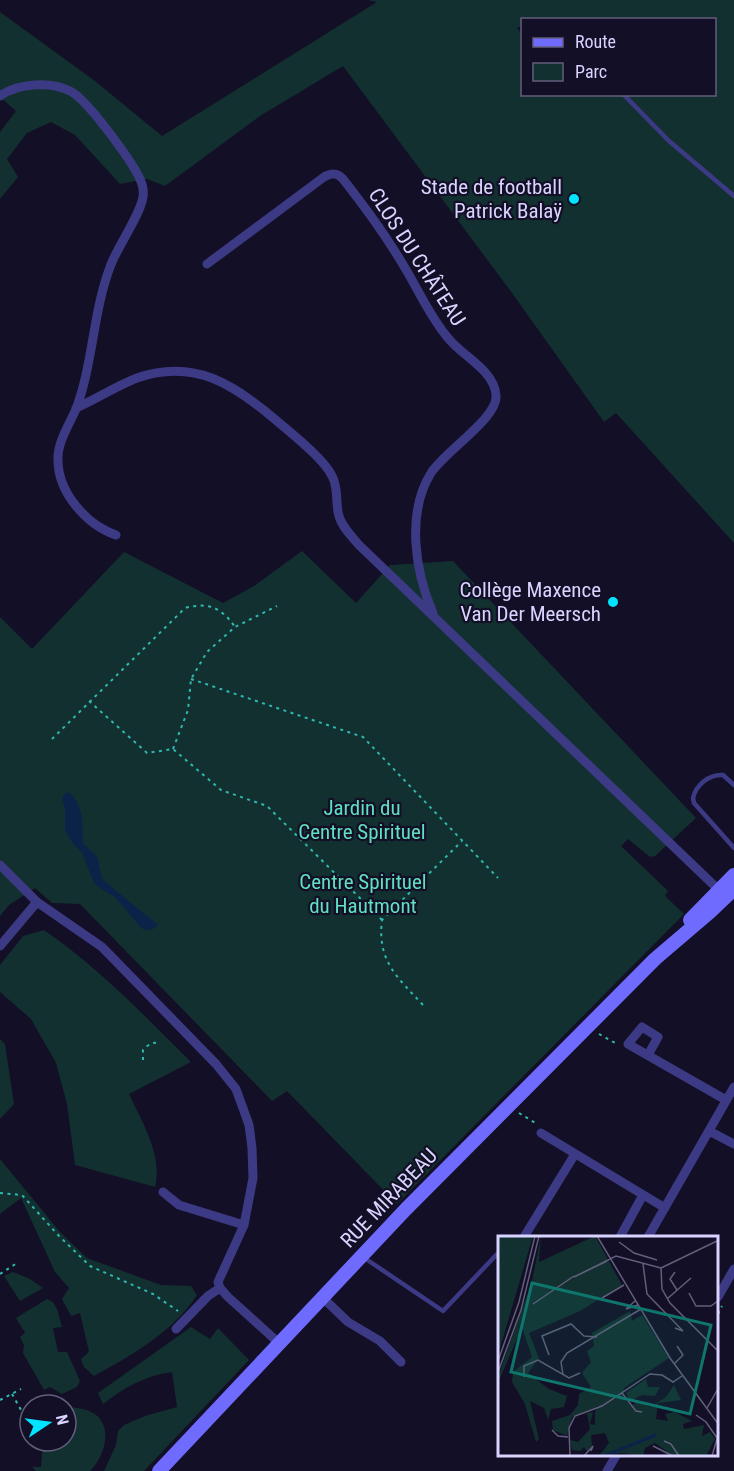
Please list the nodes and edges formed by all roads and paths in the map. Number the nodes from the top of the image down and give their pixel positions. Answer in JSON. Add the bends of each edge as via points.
{"nodes":[{"id":1,"x":0,"y":96,"type":"edge"},
{"id":2,"x":625,"y":96,"type":"edge"},
{"id":3,"x":734,"y":196,"type":"edge"},
{"id":4,"x":207,"y":264,"type":"dead end"},
{"id":5,"x":76,"y":408,"type":"junction"},
{"id":6,"x":116,"y":536,"type":"dead end"},
{"id":7,"x":277,"y":606,"type":"dead end"},
{"id":8,"x":436,"y":618,"type":"junction"},
{"id":9,"x":235,"y":627,"type":"junction"},
{"id":10,"x":191,"y":679,"type":"junction"},
{"id":11,"x":89,"y":701,"type":"junction"},
{"id":12,"x":51,"y":739,"type":"dead end"},
{"id":13,"x":173,"y":749,"type":"junction"},
{"id":14,"x":734,"y":785,"type":"edge"},
{"id":15,"x":462,"y":841,"type":"junction"},
{"id":16,"x":734,"y":848,"type":"edge"},
{"id":17,"x":0,"y":865,"type":"edge"},
{"id":18,"x":734,"y":874,"type":"edge"},
{"id":19,"x":498,"y":878,"type":"dead end"},
{"id":20,"x":726,"y":892,"type":"edge"},
{"id":21,"x":37,"y":902,"type":"junction"},
{"id":22,"x":382,"y":920,"type":"junction"},
{"id":23,"x":0,"y":946,"type":"edge"},
{"id":24,"x":423,"y":1005,"type":"dead end"},
{"id":25,"x":597,"y":1032,"type":"dead end"},
{"id":26,"x":160,"y":1043,"type":"dead end"},
{"id":27,"x":628,"y":1044,"type":"junction"},
{"id":28,"x":648,"y":1055,"type":"junction"},
{"id":29,"x":143,"y":1060,"type":"dead end"},
{"id":30,"x":734,"y":1087,"type":"edge"},
{"id":31,"x":726,"y":1100,"type":"junction"},
{"id":32,"x":516,"y":1111,"type":"dead end"},
{"id":33,"x":709,"y":1131,"type":"junction"},
{"id":34,"x":541,"y":1133,"type":"joint"},
{"id":35,"x":732,"y":1140,"type":"edge"},
{"id":36,"x":575,"y":1154,"type":"junction"},
{"id":37,"x":164,"y":1192,"type":"dead end"},
{"id":38,"x":0,"y":1193,"type":"edge"},
{"id":39,"x":643,"y":1196,"type":"junction"},
{"id":40,"x":664,"y":1208,"type":"junction"},
{"id":41,"x":244,"y":1225,"type":"junction"},
{"id":42,"x":526,"y":1236,"type":"edge"},
{"id":43,"x":621,"y":1236,"type":"edge"},
{"id":44,"x":649,"y":1236,"type":"edge"},
{"id":45,"x":498,"y":1253,"type":"edge"},
{"id":46,"x":361,"y":1256,"type":"junction"},
{"id":47,"x":17,"y":1263,"type":"dead end"},
{"id":48,"x":734,"y":1269,"type":"edge"},
{"id":49,"x":0,"y":1274,"type":"edge"},
{"id":50,"x":220,"y":1288,"type":"junction"},
{"id":51,"x":719,"y":1294,"type":"edge"},
{"id":52,"x":322,"y":1298,"type":"junction"},
{"id":53,"x":188,"y":1318,"type":"junction"},
{"id":54,"x":176,"y":1329,"type":"dead end"},
{"id":55,"x":280,"y":1344,"type":"junction"},
{"id":56,"x":401,"y":1362,"type":"dead end"},
{"id":57,"x":21,"y":1389,"type":"dead end"},
{"id":58,"x":12,"y":1394,"type":"junction"},
{"id":59,"x":0,"y":1400,"type":"edge"},
{"id":60,"x":18,"y":1405,"type":"edge"},
{"id":61,"x":616,"y":1456,"type":"edge"},
{"id":62,"x":159,"y":1471,"type":"edge"},
{"id":63,"x":607,"y":1471,"type":"edge"}],
"edges":[{"from":1,"to":5,"type":"street","via":[[13,89],[45,85],[74,93],[133,166],[143,188],[141,203],[106,280]]},
{"from":2,"to":3,"type":"lane","via":[[669,141]]},
{"from":4,"to":8,"type":"street","name":"CLOS DU CHÂTEAU","via":[[324,177],[338,174],[382,232],[444,333],[493,383],[493,410],[436,466],[420,500],[417,549],[426,593]]},
{"from":5,"to":6,"type":"street","via":[[59,450],[60,475],[76,506],[93,523]]},
{"from":5,"to":8,"type":"street","via":[[137,378],[161,373],[197,373],[234,387],[281,424],[329,471],[336,487],[338,515],[346,529]]},
{"from":7,"to":9,"type":"path"},
{"from":8,"to":20,"type":"street"},
{"from":9,"to":10,"type":"path","via":[[207,652]]},
{"from":9,"to":11,"type":"path","via":[[216,608],[198,604],[185,608]]},
{"from":10,"to":13,"type":"path","via":[[189,710]]},
{"from":10,"to":15,"type":"path","via":[[363,737]]},
{"from":11,"to":12,"type":"path"},
{"from":11,"to":13,"type":"path","via":[[147,753]]},
{"from":13,"to":22,"type":"path","via":[[221,790],[267,806]]},
{"from":14,"to":16,"type":"lane","via":[[723,775],[713,776],[701,784],[693,798]]},
{"from":15,"to":19,"type":"path"},
{"from":15,"to":22,"type":"path"},
{"from":17,"to":21,"type":"street"},
{"from":18,"to":20,"type":"main road","name":"RUE MIRABEAU"},
{"from":20,"to":46,"type":"main road","name":"RUE MIRABEAU"},
{"from":21,"to":23,"type":"street"},
{"from":21,"to":41,"type":"street","via":[[102,947],[236,1089],[246,1115],[253,1159],[252,1189]]},
{"from":22,"to":24,"type":"path","via":[[381,944],[389,966]]},
{"from":25,"to":27,"type":"path","via":[[616,1044]]},
{"from":26,"to":29,"type":"path","via":[[147,1045]]},
{"from":27,"to":28,"type":"street"},
{"from":27,"to":28,"type":"street","via":[[642,1027],[658,1037]]},
{"from":28,"to":31,"type":"street"},
{"from":30,"to":31,"type":"street"},
{"from":31,"to":33,"type":"street"},
{"from":32,"to":34,"type":"path","via":[[540,1126]]},
{"from":33,"to":35,"type":"street"},
{"from":33,"to":40,"type":"street"},
{"from":34,"to":36,"type":"street"},
{"from":36,"to":39,"type":"street"},
{"from":36,"to":42,"type":"street"},
{"from":37,"to":41,"type":"street","via":[[179,1205]]},
{"from":38,"to":53,"type":"path","via":[[22,1195],[90,1266],[153,1294]]},
{"from":39,"to":40,"type":"street"},
{"from":39,"to":43,"type":"street"},
{"from":40,"to":44,"type":"street"},
{"from":41,"to":50,"type":"street","via":[[220,1275]]},
{"from":45,"to":46,"type":"lane","via":[[443,1311]]},
{"from":46,"to":52,"type":"main road","name":"RUE MIRABEAU"},
{"from":47,"to":49,"type":"path"},
{"from":48,"to":51,"type":"street"},
{"from":50,"to":53,"type":"street"},
{"from":50,"to":55,"type":"street"},
{"from":52,"to":55,"type":"main road","name":"RUE MIRABEAU"},
{"from":52,"to":56,"type":"street","via":[[348,1322],[380,1341]]},
{"from":53,"to":54,"type":"street"},
{"from":55,"to":62,"type":"main road","name":"RUE MIRABEAU"},
{"from":57,"to":58,"type":"path"},
{"from":58,"to":59,"type":"path"},
{"from":58,"to":60,"type":"path"},
{"from":61,"to":63,"type":"street"}]}
